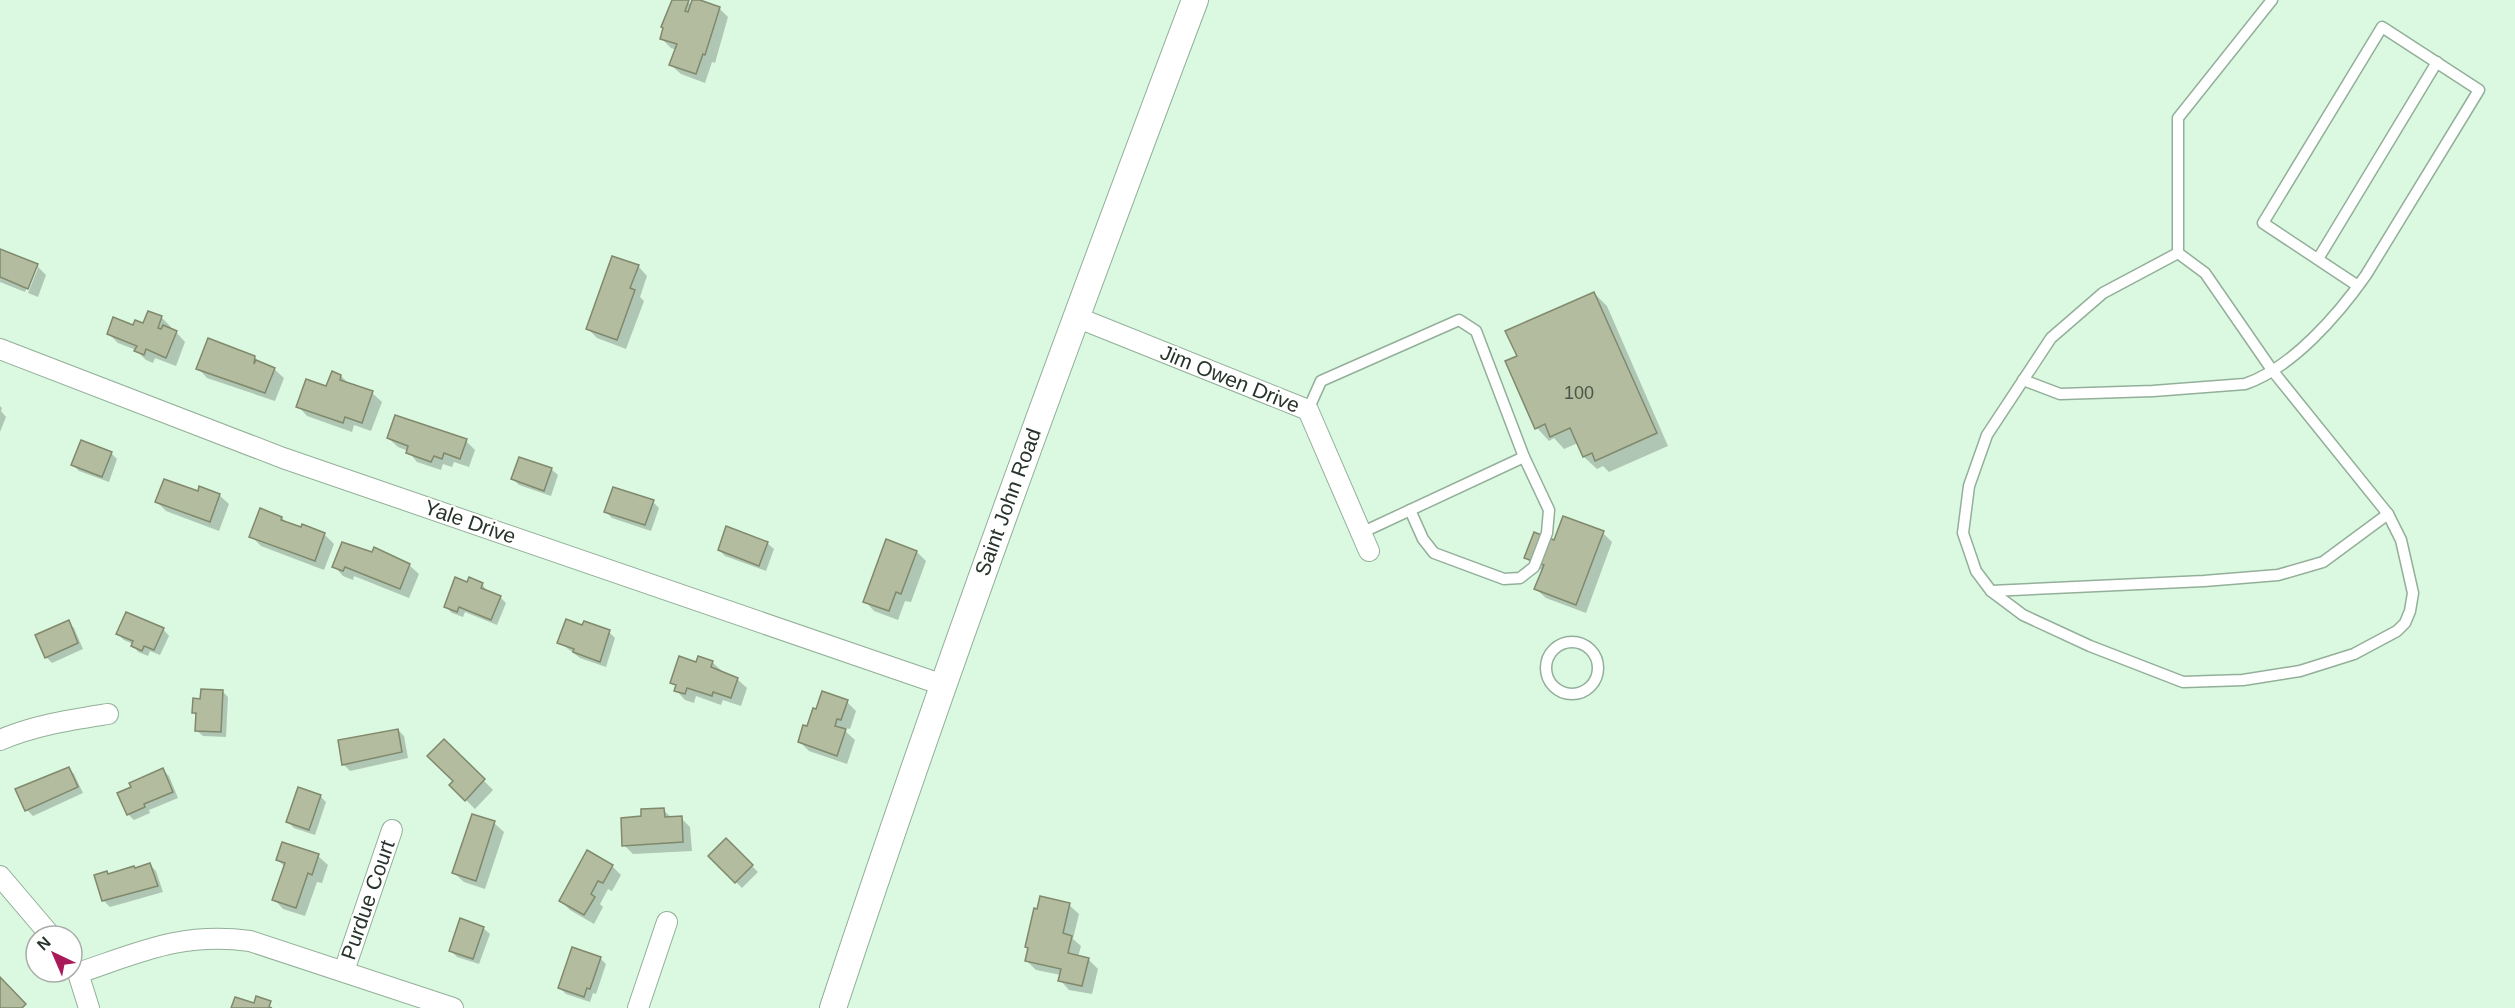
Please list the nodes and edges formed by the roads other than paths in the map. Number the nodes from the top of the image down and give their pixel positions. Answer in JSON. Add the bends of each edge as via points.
{"nodes":[{"id":1,"x":1195,"y":0,"type":"edge"},
{"id":2,"x":2272,"y":0,"type":"edge"},
{"id":3,"x":2437,"y":63,"type":"junction"},
{"id":4,"x":2178,"y":253,"type":"junction"},
{"id":5,"x":2318,"y":259,"type":"junction"},
{"id":6,"x":2358,"y":286,"type":"junction"},
{"id":7,"x":1076,"y":317,"type":"junction"},
{"id":8,"x":0,"y":349,"type":"edge"},
{"id":9,"x":2272,"y":370,"type":"junction"},
{"id":10,"x":2023,"y":380,"type":"junction"},
{"id":11,"x":1308,"y":410,"type":"junction"},
{"id":12,"x":1524,"y":457,"type":"junction"},
{"id":13,"x":1410,"y":510,"type":"junction"},
{"id":14,"x":2388,"y":513,"type":"junction"},
{"id":15,"x":1365,"y":542,"type":"joint"},
{"id":16,"x":1991,"y":591,"type":"junction"},
{"id":17,"x":1547,"y":678,"type":"joint"},
{"id":18,"x":944,"y":685,"type":"junction"},
{"id":19,"x":108,"y":714,"type":"dead end"},
{"id":20,"x":0,"y":740,"type":"edge"},
{"id":21,"x":392,"y":830,"type":"dead end"},
{"id":22,"x":0,"y":876,"type":"edge"},
{"id":23,"x":667,"y":922,"type":"dead end"},
{"id":24,"x":41,"y":924,"type":"edge"},
{"id":25,"x":84,"y":967,"type":"edge"},
{"id":26,"x":344,"y":971,"type":"junction"},
{"id":27,"x":80,"y":984,"type":"edge"},
{"id":28,"x":88,"y":1008,"type":"edge"},
{"id":29,"x":453,"y":1008,"type":"edge"},
{"id":30,"x":638,"y":1008,"type":"edge"},
{"id":31,"x":832,"y":1008,"type":"edge"}],
"edges":[{"from":1,"to":7,"type":"street","name":"Saint John Road"},
{"from":2,"to":4,"type":"lane","via":[[2178,118]]},
{"from":3,"to":5,"type":"lane"},
{"from":3,"to":5,"type":"lane","via":[[2382,27],[2263,223]]},
{"from":3,"to":6,"type":"lane","via":[[2479,90]]},
{"from":4,"to":9,"type":"lane","via":[[2205,273]]},
{"from":4,"to":10,"type":"lane","via":[[2103,293],[2051,338]]},
{"from":5,"to":6,"type":"lane"},
{"from":6,"to":9,"type":"lane","via":[[2320,332]]},
{"from":7,"to":11,"type":"street","name":"Jim Owen Drive"},
{"from":7,"to":18,"type":"street","name":"Saint John Road"},
{"from":8,"to":18,"type":"street","name":"Yale Drive","via":[[283,458]]},
{"from":9,"to":10,"type":"lane","via":[[2245,384],[2153,391],[2060,394]]},
{"from":9,"to":14,"type":"lane"},
{"from":10,"to":16,"type":"lane","via":[[1987,435],[1970,486],[1963,533],[1976,571]]},
{"from":11,"to":12,"type":"lane","via":[[1321,381],[1459,320],[1476,331]]},
{"from":11,"to":15,"type":"street","name":"Jim Owen Drive"},
{"from":12,"to":13,"type":"lane"},
{"from":12,"to":13,"type":"lane","via":[[1549,510],[1547,533],[1533,567],[1520,578],[1504,579],[1434,553]]},
{"from":13,"to":15,"type":"lane"},
{"from":14,"to":16,"type":"lane","via":[[2323,562],[2278,574]]},
{"from":14,"to":16,"type":"lane","via":[[2401,540],[2413,593],[2405,623],[2354,654],[2300,671],[2243,680],[2183,682],[2023,615]]},
{"from":17,"to":17,"type":"lane","via":[[1558,691],[1584,692],[1596,679],[1598,662],[1594,653],[1581,643],[1564,642],[1550,653],[1545,669]]},
{"from":18,"to":31,"type":"street","name":"Saint John Road"},
{"from":19,"to":20,"type":"street","via":[[53,722]]},
{"from":21,"to":26,"type":"street","name":"Purdue Court"},
{"from":22,"to":24,"type":"street"},
{"from":23,"to":30,"type":"street"},
{"from":25,"to":26,"type":"street","via":[[202,938],[250,941]]},
{"from":26,"to":29,"type":"street"},
{"from":27,"to":28,"type":"street"}]}
